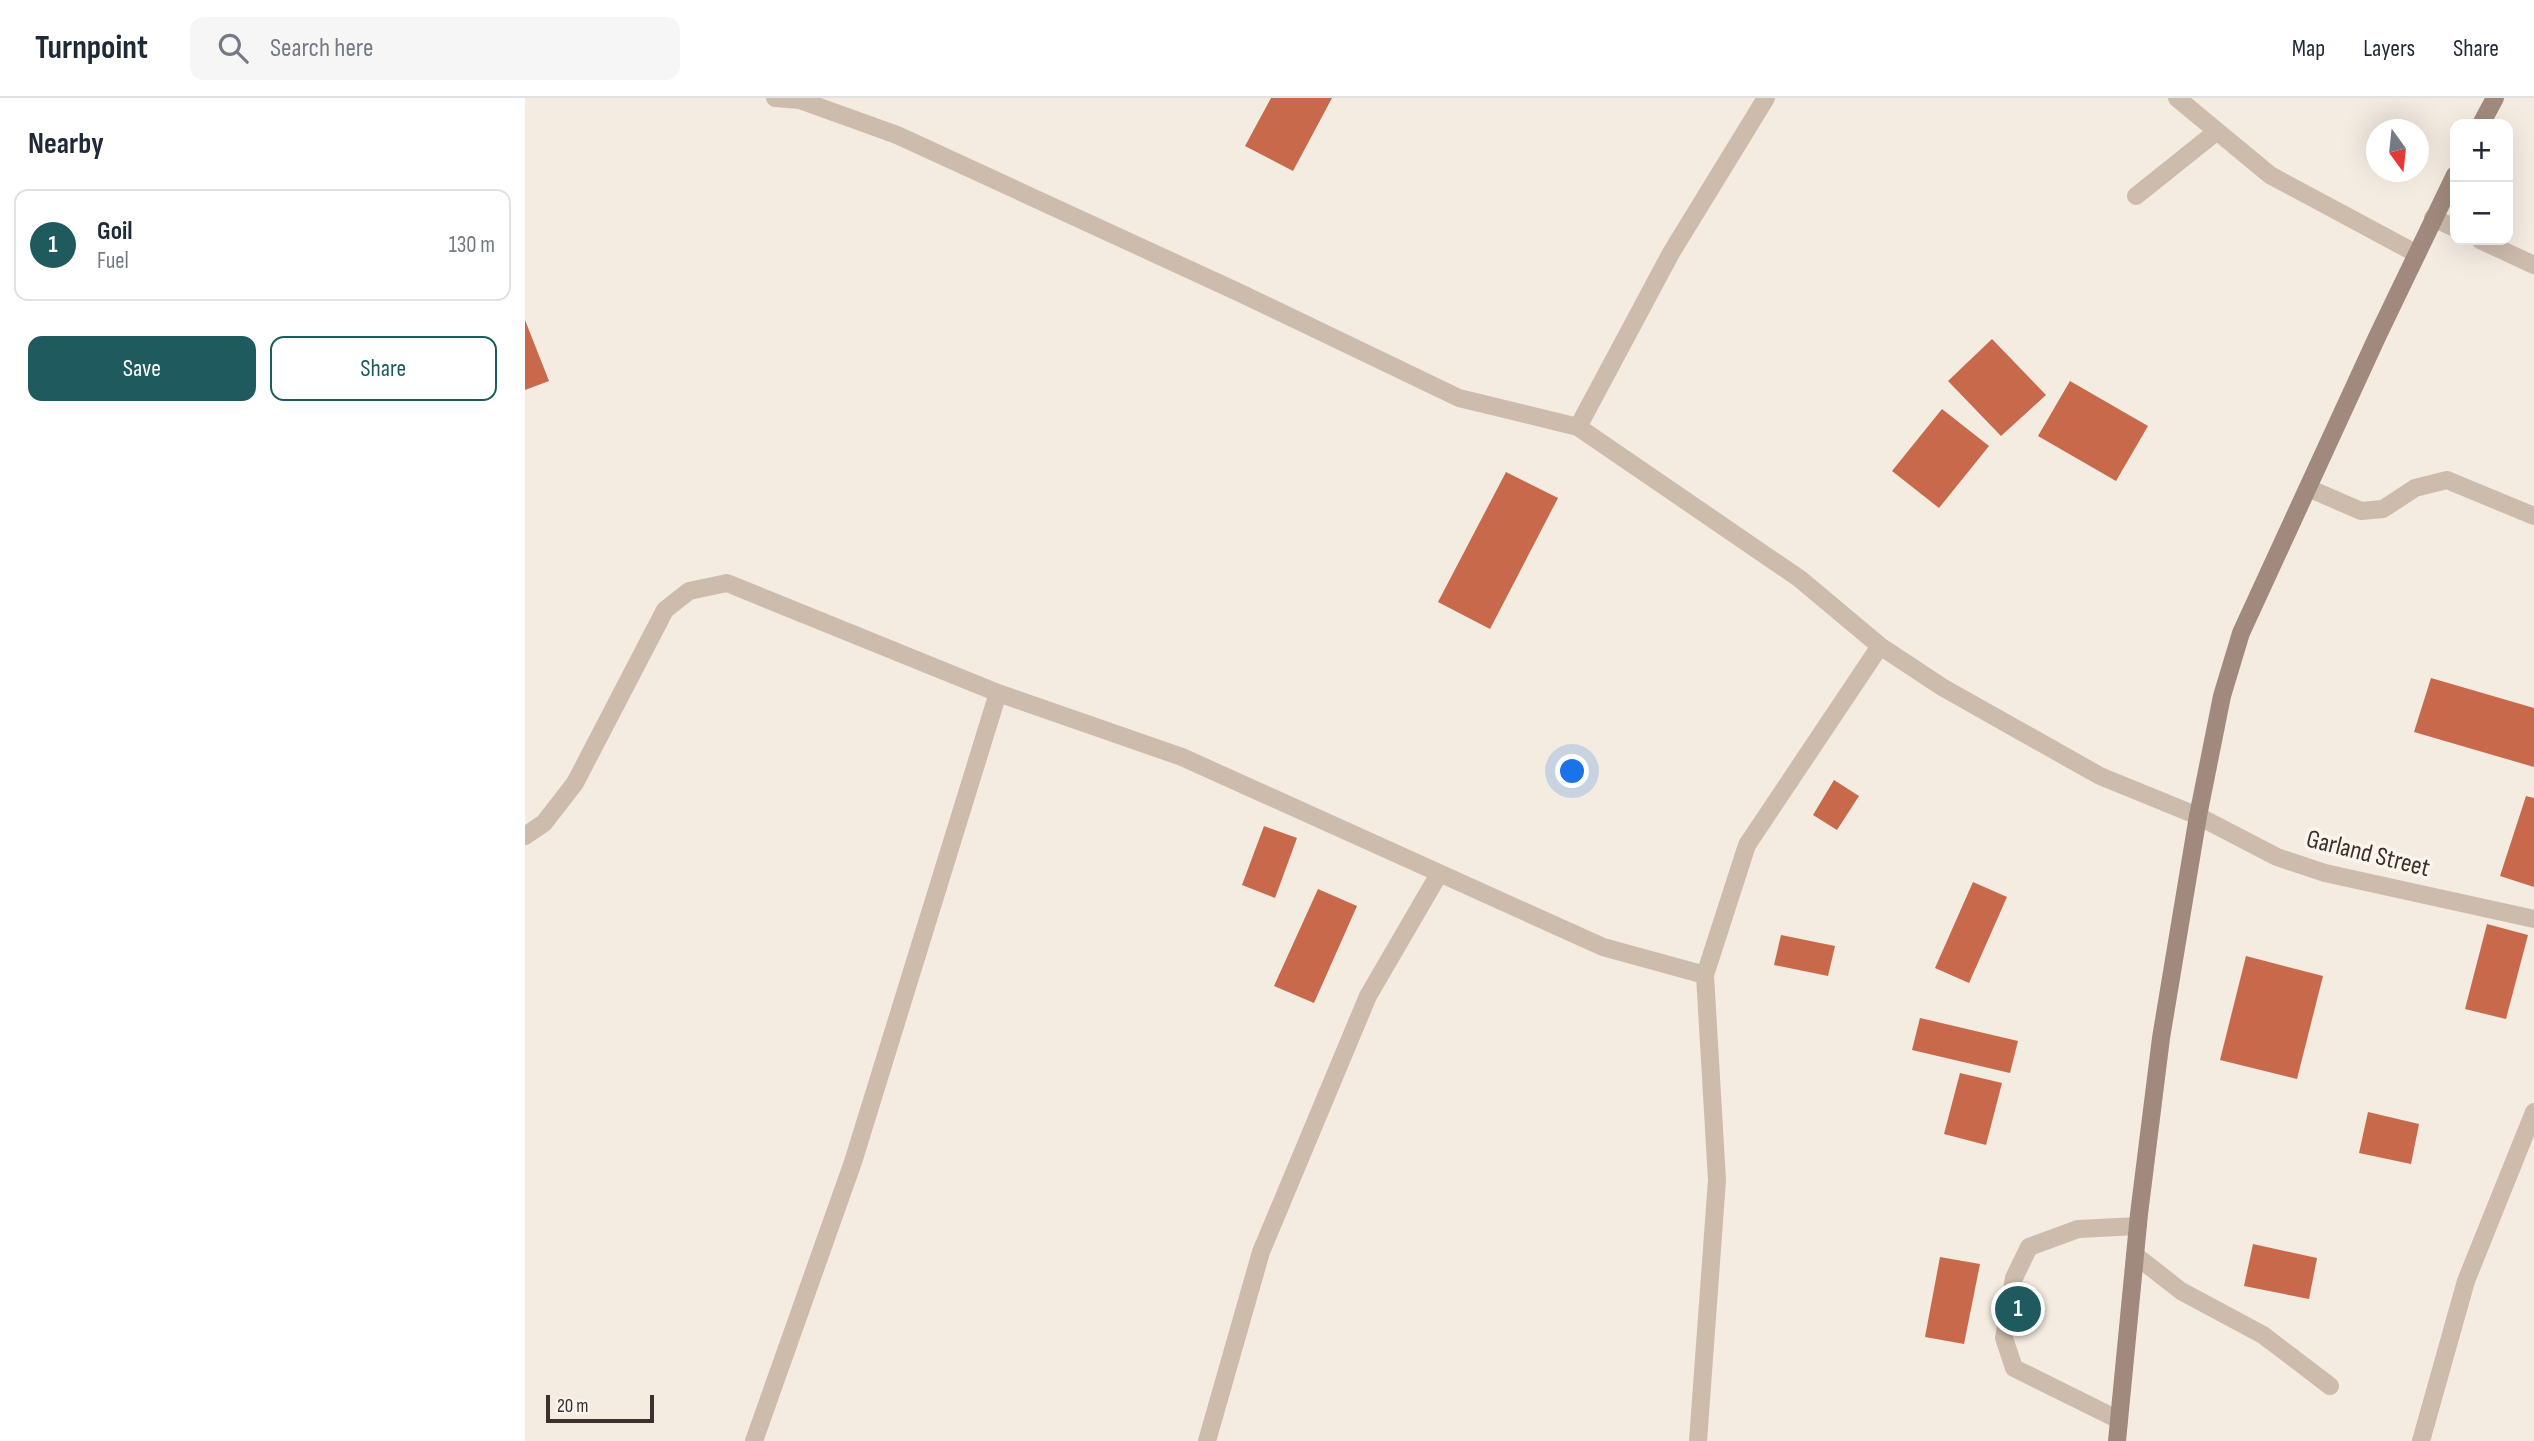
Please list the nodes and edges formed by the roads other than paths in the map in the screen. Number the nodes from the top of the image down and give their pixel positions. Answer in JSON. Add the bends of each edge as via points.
{"nodes":[{"id":1,"x":775,"y":98,"type":"edge"},
{"id":2,"x":1766,"y":98,"type":"edge"},
{"id":3,"x":2177,"y":98,"type":"edge"},
{"id":4,"x":2495,"y":98,"type":"edge"},
{"id":5,"x":2484,"y":119,"type":"edge"},
{"id":6,"x":2216,"y":132,"type":"junction"},
{"id":7,"x":2451,"y":182,"type":"edge"},
{"id":8,"x":2136,"y":196,"type":"dead end"},
{"id":9,"x":2433,"y":218,"type":"junction"},
{"id":10,"x":2450,"y":226,"type":"edge"},
{"id":11,"x":2491,"y":245,"type":"edge"},
{"id":12,"x":2417,"y":254,"type":"junction"},
{"id":13,"x":2534,"y":265,"type":"edge"},
{"id":14,"x":1578,"y":427,"type":"junction"},
{"id":15,"x":2308,"y":488,"type":"junction"},
{"id":16,"x":2534,"y":516,"type":"edge"},
{"id":17,"x":1880,"y":646,"type":"junction"},
{"id":18,"x":998,"y":693,"type":"junction"},
{"id":19,"x":2198,"y":816,"type":"junction"},
{"id":20,"x":525,"y":836,"type":"edge"},
{"id":21,"x":1439,"y":874,"type":"junction"},
{"id":22,"x":2534,"y":919,"type":"edge"},
{"id":23,"x":1705,"y":975,"type":"junction"},
{"id":24,"x":2534,"y":1112,"type":"edge"},
{"id":25,"x":2138,"y":1226,"type":"junction"},
{"id":26,"x":2135,"y":1255,"type":"junction"},
{"id":27,"x":2330,"y":1386,"type":"dead end"},
{"id":28,"x":2119,"y":1420,"type":"junction"},
{"id":29,"x":754,"y":1441,"type":"edge"},
{"id":30,"x":1207,"y":1441,"type":"edge"},
{"id":31,"x":1698,"y":1441,"type":"edge"},
{"id":32,"x":2116,"y":1441,"type":"edge"},
{"id":33,"x":2421,"y":1441,"type":"edge"}],
"edges":[{"from":1,"to":14,"type":"street","via":[[800,100],[897,135],[1459,398]]},
{"from":2,"to":14,"type":"street","via":[[1671,253]]},
{"from":3,"to":6,"type":"street"},
{"from":4,"to":5,"type":"street"},
{"from":6,"to":8,"type":"street"},
{"from":6,"to":12,"type":"street","via":[[2270,175]]},
{"from":7,"to":9,"type":"street"},
{"from":9,"to":10,"type":"street"},
{"from":9,"to":12,"type":"street"},
{"from":11,"to":13,"type":"street"},
{"from":12,"to":15,"type":"street"},
{"from":14,"to":17,"type":"street","name":"Garland Street","via":[[1800,579]]},
{"from":15,"to":16,"type":"street","via":[[2361,511],[2383,509],[2415,488],[2447,480]]},
{"from":15,"to":19,"type":"street","via":[[2241,633],[2222,696]]},
{"from":17,"to":19,"type":"street","name":"Garland Street","via":[[1942,687],[2100,776]]},
{"from":17,"to":23,"type":"street","via":[[1747,845]]},
{"from":18,"to":20,"type":"street","via":[[727,583],[689,591],[665,610],[575,783],[544,823]]},
{"from":18,"to":21,"type":"street","via":[[1182,757]]},
{"from":18,"to":29,"type":"street","via":[[853,1162]]},
{"from":19,"to":22,"type":"street","name":"Garland Street","via":[[2277,857],[2325,873]]},
{"from":19,"to":25,"type":"street","via":[[2161,1038]]},
{"from":21,"to":23,"type":"street","via":[[1603,947]]},
{"from":21,"to":30,"type":"street","via":[[1368,996],[1261,1252]]},
{"from":23,"to":31,"type":"street","via":[[1717,1180]]},
{"from":24,"to":33,"type":"street","via":[[2466,1281]]},
{"from":25,"to":26,"type":"street"},
{"from":25,"to":28,"type":"street","via":[[2078,1229],[2029,1247],[2014,1278],[2004,1338],[2014,1368]]},
{"from":26,"to":27,"type":"street","via":[[2181,1291],[2263,1335]]},
{"from":26,"to":28,"type":"street"},
{"from":28,"to":32,"type":"street"}]}
